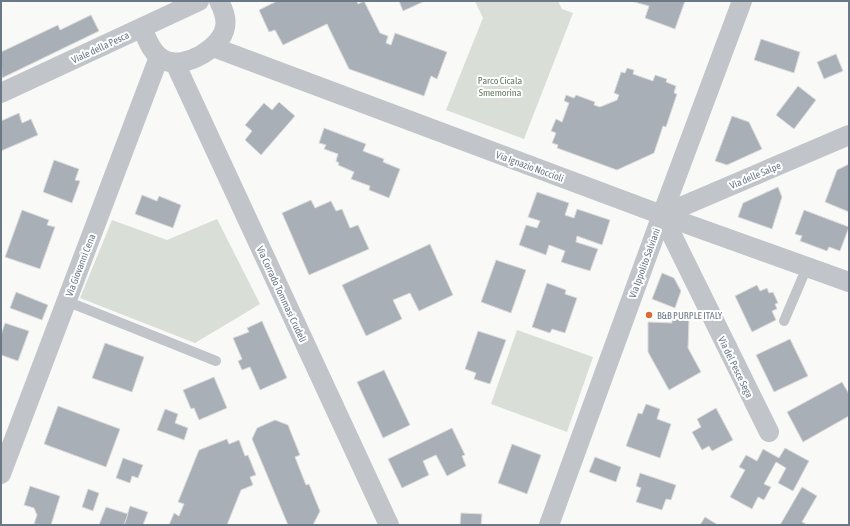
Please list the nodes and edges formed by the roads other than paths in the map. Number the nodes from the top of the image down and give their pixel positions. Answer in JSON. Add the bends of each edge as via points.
{"nodes":[{"id":1,"x":199,"y":1,"type":"edge"},
{"id":2,"x":219,"y":1,"type":"edge"},
{"id":3,"x":742,"y":1,"type":"edge"},
{"id":4,"x":142,"y":28,"type":"junction"},
{"id":5,"x":213,"y":47,"type":"junction"},
{"id":6,"x":167,"y":60,"type":"junction"},
{"id":7,"x":1,"y":93,"type":"edge"},
{"id":8,"x":849,"y":135,"type":"edge"},
{"id":9,"x":662,"y":215,"type":"junction"},
{"id":10,"x":807,"y":267,"type":"junction"},
{"id":11,"x":849,"y":282,"type":"edge"},
{"id":12,"x":66,"y":301,"type":"junction"},
{"id":13,"x":784,"y":321,"type":"dead end"},
{"id":14,"x":216,"y":361,"type":"dead end"},
{"id":15,"x":769,"y":432,"type":"dead end"},
{"id":16,"x":1,"y":474,"type":"edge"},
{"id":17,"x":389,"y":525,"type":"edge"},
{"id":18,"x":549,"y":525,"type":"edge"}],
"edges":[{"from":1,"to":4,"type":"street","name":"Viale della Pesca"},
{"from":2,"to":5,"type":"street","via":[[226,18],[225,28],[222,37]]},
{"from":3,"to":9,"type":"street","name":"Via Ippolito Salviani"},
{"from":4,"to":6,"type":"street","name":"Via Corrado Tommasi Crudeli","via":[[151,47]]},
{"from":4,"to":7,"type":"street","name":"Viale della Pesca"},
{"from":5,"to":6,"type":"street","via":[[192,59]]},
{"from":5,"to":9,"type":"street","name":"Via Ignazio Noccioli"},
{"from":6,"to":12,"type":"street","name":"Via Giovanni Cena"},
{"from":6,"to":17,"type":"street","name":"Via Corrado Tommasi Crudeli"},
{"from":8,"to":9,"type":"street","name":"Via delle Salpe"},
{"from":9,"to":10,"type":"street","name":"Via Ignazio Noccioli"},
{"from":9,"to":15,"type":"street","name":"Via del Pesce Sega"},
{"from":9,"to":18,"type":"street","name":"Via Ippolito Salviani"},
{"from":10,"to":11,"type":"street","name":"Via Ignazio Noccioli"},
{"from":10,"to":13,"type":"lane"},
{"from":12,"to":14,"type":"lane"},
{"from":12,"to":16,"type":"street","name":"Via Giovanni Cena"}]}
